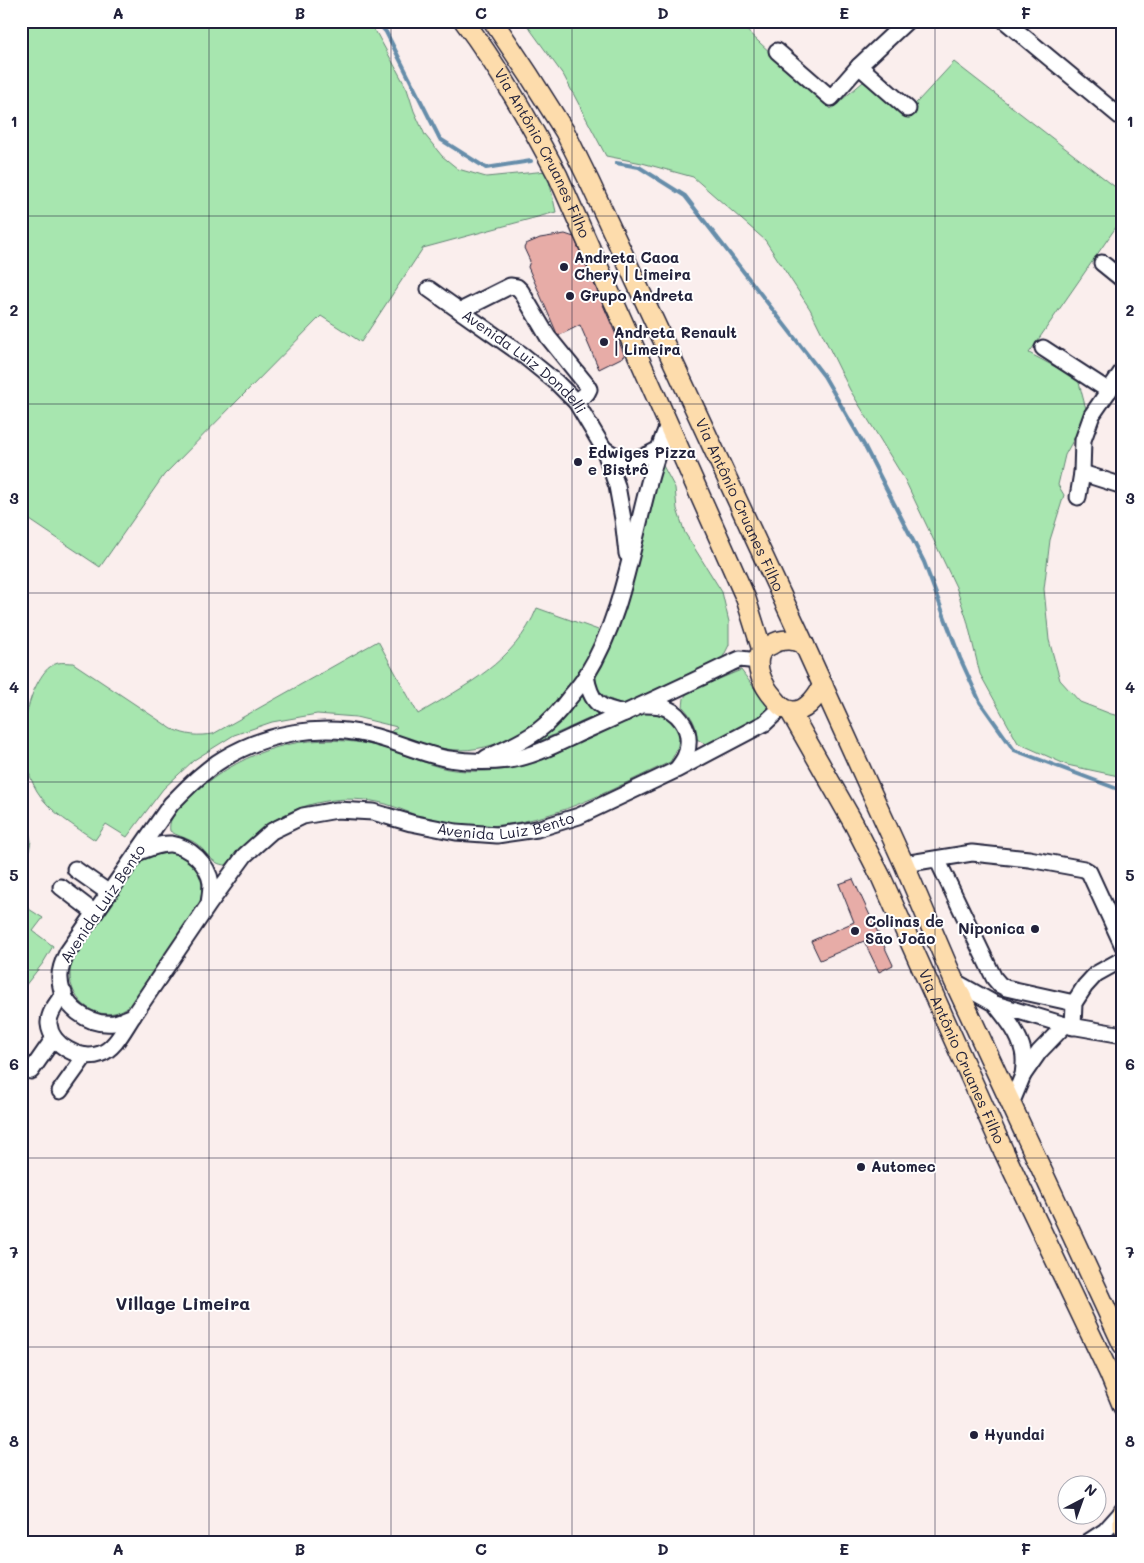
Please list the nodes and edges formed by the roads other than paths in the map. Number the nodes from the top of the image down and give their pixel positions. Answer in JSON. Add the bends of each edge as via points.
{"nodes":[{"id":1,"x":464,"y":21,"type":"edge"},
{"id":2,"x":493,"y":21,"type":"edge"},
{"id":3,"x":907,"y":21,"type":"edge"},
{"id":4,"x":1005,"y":21,"type":"edge"},
{"id":5,"x":777,"y":51,"type":"dead end"},
{"id":6,"x":859,"y":66,"type":"junction"},
{"id":7,"x":908,"y":109,"type":"dead end"},
{"id":8,"x":1123,"y":119,"type":"edge"},
{"id":9,"x":1102,"y":263,"type":"dead end"},
{"id":10,"x":1123,"y":280,"type":"edge"},
{"id":11,"x":429,"y":289,"type":"dead end"},
{"id":12,"x":460,"y":311,"type":"junction"},
{"id":13,"x":1043,"y":348,"type":"dead end"},
{"id":14,"x":1123,"y":370,"type":"edge"},
{"id":15,"x":1109,"y":391,"type":"junction"},
{"id":16,"x":576,"y":402,"type":"junction"},
{"id":17,"x":668,"y":425,"type":"junction"},
{"id":18,"x":604,"y":449,"type":"junction"},
{"id":19,"x":657,"y":450,"type":"junction"},
{"id":20,"x":1082,"y":473,"type":"junction"},
{"id":21,"x":1123,"y":486,"type":"edge"},
{"id":22,"x":1078,"y":497,"type":"dead end"},
{"id":23,"x":628,"y":563,"type":"junction"},
{"id":24,"x":804,"y":644,"type":"junction"},
{"id":25,"x":760,"y":655,"type":"junction"},
{"id":26,"x":586,"y":676,"type":"junction"},
{"id":27,"x":823,"y":684,"type":"junction"},
{"id":28,"x":644,"y":705,"type":"junction"},
{"id":29,"x":786,"y":709,"type":"junction"},
{"id":30,"x":625,"y":713,"type":"junction"},
{"id":31,"x":477,"y":762,"type":"junction"},
{"id":32,"x":676,"y":770,"type":"junction"},
{"id":33,"x":137,"y":854,"type":"junction"},
{"id":34,"x":937,"y":859,"type":"junction"},
{"id":35,"x":904,"y":864,"type":"junction"},
{"id":36,"x":75,"y":868,"type":"dead end"},
{"id":37,"x":61,"y":887,"type":"dead end"},
{"id":38,"x":109,"y":893,"type":"junction"},
{"id":39,"x":209,"y":904,"type":"junction"},
{"id":40,"x":95,"y":913,"type":"junction"},
{"id":41,"x":1123,"y":946,"type":"edge"},
{"id":42,"x":1123,"y":959,"type":"edge"},
{"id":43,"x":954,"y":981,"type":"junction"},
{"id":44,"x":64,"y":993,"type":"junction"},
{"id":45,"x":1074,"y":1003,"type":"junction"},
{"id":46,"x":995,"y":1004,"type":"junction"},
{"id":47,"x":132,"y":1016,"type":"junction"},
{"id":48,"x":1069,"y":1026,"type":"junction"},
{"id":49,"x":1123,"y":1035,"type":"edge"},
{"id":50,"x":54,"y":1038,"type":"junction"},
{"id":51,"x":85,"y":1056,"type":"junction"},
{"id":52,"x":31,"y":1071,"type":"dead end"},
{"id":53,"x":1024,"y":1075,"type":"junction"},
{"id":54,"x":60,"y":1091,"type":"dead end"},
{"id":55,"x":1011,"y":1104,"type":"junction"},
{"id":56,"x":1123,"y":1345,"type":"edge"},
{"id":57,"x":1123,"y":1407,"type":"edge"},
{"id":58,"x":1123,"y":1512,"type":"edge"},
{"id":59,"x":1123,"y":1527,"type":"edge"},
{"id":60,"x":1088,"y":1542,"type":"edge"}],
"edges":[{"from":1,"to":17,"type":"main road","name":"Via Antônio Cruanes Filho","via":[[540,140]]},
{"from":2,"to":24,"type":"main road","name":"Via Antônio Cruanes Filho","via":[[565,132]]},
{"from":3,"to":6,"type":"street"},
{"from":4,"to":8,"type":"street"},
{"from":5,"to":6,"type":"street","via":[[831,98]]},
{"from":6,"to":7,"type":"street"},
{"from":9,"to":10,"type":"street"},
{"from":11,"to":12,"type":"street","name":"Avenida Luiz Dondelli"},
{"from":12,"to":16,"type":"street","name":"Avenida Luiz Dondelli","via":[[524,356]]},
{"from":12,"to":16,"type":"street","via":[[510,286],[517,287],[548,337],[589,389]]},
{"from":13,"to":15,"type":"street"},
{"from":14,"to":15,"type":"street"},
{"from":15,"to":20,"type":"street","via":[[1092,415],[1083,440]]},
{"from":16,"to":18,"type":"street","name":"Avenida Luiz Dondelli"},
{"from":17,"to":19,"type":"street","name":"Avenida Luiz Dondelli"},
{"from":17,"to":25,"type":"main road","name":"Via Antônio Cruanes Filho","via":[[746,598]]},
{"from":18,"to":19,"type":"street","via":[[620,459],[632,460]]},
{"from":18,"to":23,"type":"street","name":"Avenida Luiz Dondelli","via":[[617,486]]},
{"from":19,"to":23,"type":"street","name":"Avenida Luiz Dondelli"},
{"from":20,"to":21,"type":"street"},
{"from":20,"to":22,"type":"street"},
{"from":23,"to":26,"type":"street","name":"Avenida Luiz Dondelli","via":[[605,639]]},
{"from":24,"to":25,"type":"main road","via":[[790,640],[775,642]]},
{"from":24,"to":27,"type":"main road"},
{"from":25,"to":28,"type":"street","name":"Avenida Luiz Bento","via":[[731,663]]},
{"from":25,"to":29,"type":"main road","via":[[761,678],[769,693]]},
{"from":26,"to":30,"type":"street","via":[[596,702],[608,710]]},
{"from":26,"to":31,"type":"street","name":"Avenida Luiz Dondelli","via":[[561,709],[539,729]]},
{"from":27,"to":29,"type":"main road","via":[[811,703],[801,709]]},
{"from":27,"to":35,"type":"main road","name":"Via Antônio Cruanes Filho"},
{"from":28,"to":30,"type":"street","name":"Avenida Luiz Bento"},
{"from":28,"to":32,"type":"street","via":[[669,709],[680,717],[687,730],[689,744],[685,758]]},
{"from":29,"to":32,"type":"street","name":"Avenida Luiz Bento"},
{"from":29,"to":57,"type":"main road","name":"Via Antônio Cruanes Filho","via":[[854,824],[881,877]]},
{"from":30,"to":31,"type":"street","name":"Avenida Luiz Bento","via":[[540,751],[510,760]]},
{"from":31,"to":33,"type":"street","name":"Avenida Luiz Bento","via":[[448,759],[368,734],[332,730],[293,732],[253,744],[222,760],[191,783]]},
{"from":32,"to":39,"type":"street","name":"Avenida Luiz Bento","via":[[579,816],[537,829],[498,835],[411,824],[373,812],[337,810],[303,816],[272,831],[244,855]]},
{"from":33,"to":38,"type":"street","name":"Avenida Luiz Bento"},
{"from":33,"to":39,"type":"street","via":[[154,846],[170,844],[198,858],[211,884]]},
{"from":34,"to":35,"type":"street"},
{"from":34,"to":41,"type":"street","via":[[972,853],[1084,869],[1089,872]]},
{"from":34,"to":45,"type":"street","via":[[1000,985]]},
{"from":35,"to":43,"type":"main road","name":"Via Antônio Cruanes Filho"},
{"from":36,"to":38,"type":"street"},
{"from":37,"to":40,"type":"street"},
{"from":38,"to":40,"type":"street","name":"Avenida Luiz Bento"},
{"from":39,"to":47,"type":"street","name":"Avenida Luiz Bento"},
{"from":40,"to":44,"type":"street","name":"Avenida Luiz Bento","via":[[61,966],[60,980]]},
{"from":42,"to":45,"type":"street","via":[[1096,974]]},
{"from":43,"to":46,"type":"street"},
{"from":43,"to":55,"type":"main road","name":"Via Antônio Cruanes Filho"},
{"from":44,"to":47,"type":"street","name":"Avenida Luiz Bento","via":[[71,1007],[96,1022],[115,1023]]},
{"from":44,"to":50,"type":"street","via":[[52,1010],[49,1024]]},
{"from":45,"to":48,"type":"street"},
{"from":46,"to":48,"type":"street"},
{"from":46,"to":53,"type":"street","via":[[1019,1039],[1024,1053]]},
{"from":47,"to":51,"type":"street","via":[[112,1046],[100,1054]]},
{"from":48,"to":49,"type":"street"},
{"from":48,"to":53,"type":"street","via":[[1039,1052]]},
{"from":50,"to":51,"type":"street","via":[[68,1050]]},
{"from":50,"to":52,"type":"street"},
{"from":51,"to":54,"type":"street"},
{"from":53,"to":55,"type":"street"},
{"from":55,"to":56,"type":"main road","name":"Via Antônio Cruanes Filho"},
{"from":58,"to":59,"type":"main road"},
{"from":58,"to":60,"type":"street","via":[[1105,1531]]}]}
